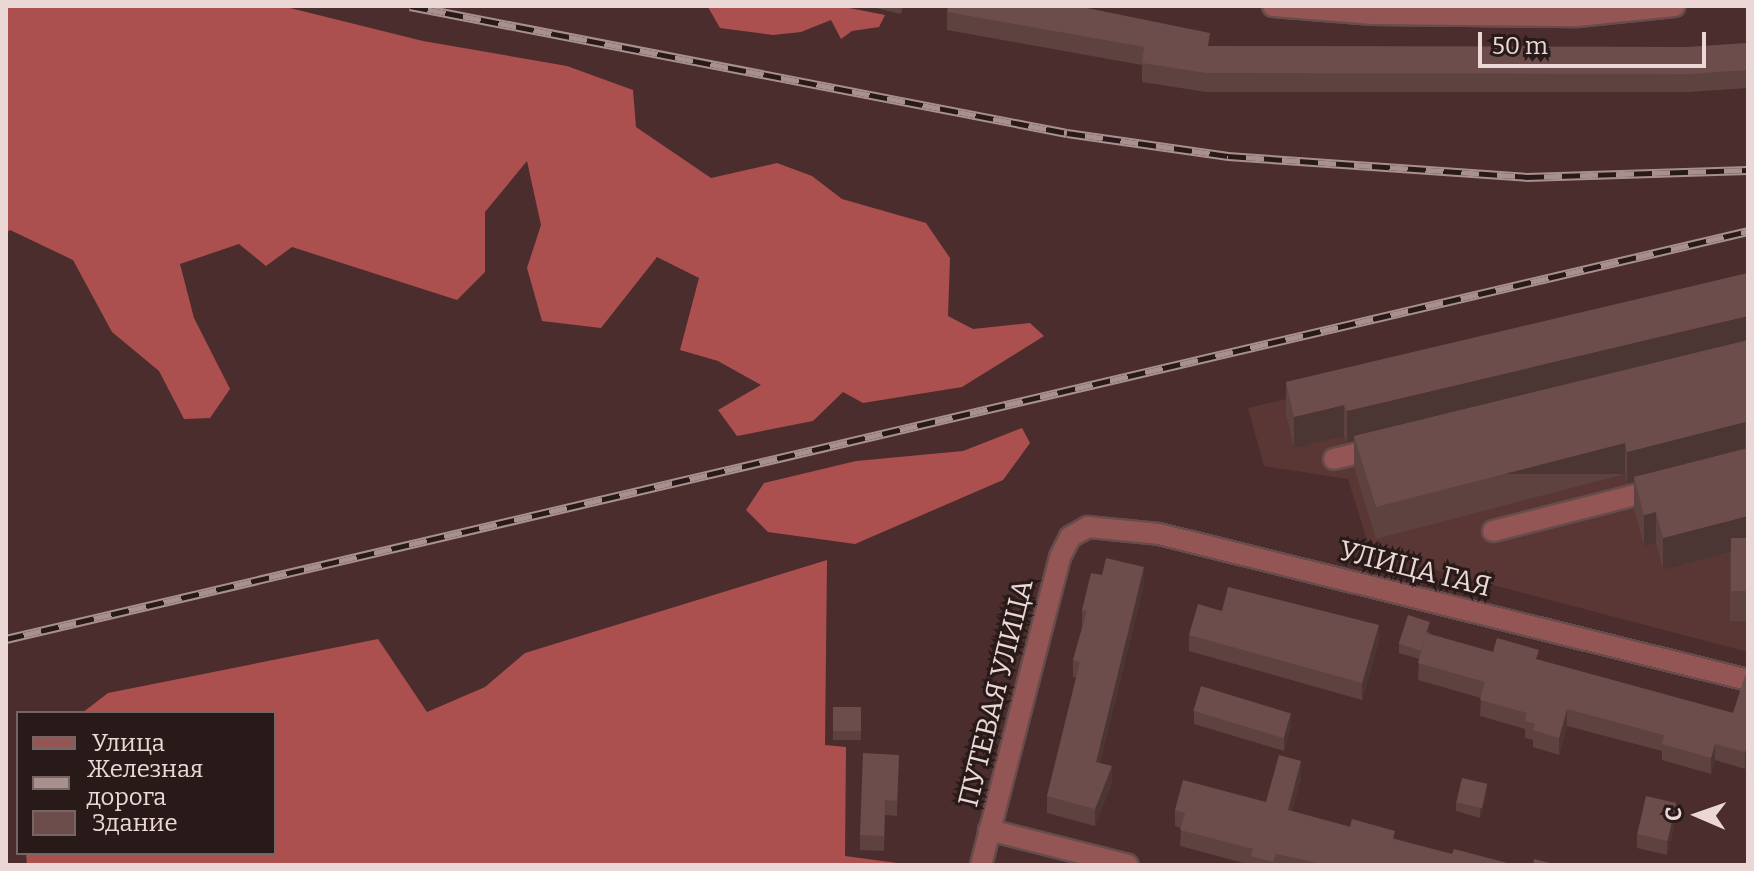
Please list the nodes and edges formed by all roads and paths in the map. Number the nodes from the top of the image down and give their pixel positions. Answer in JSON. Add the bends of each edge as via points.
{"nodes":[{"id":1,"x":1273,"y":6,"type":"edge"},
{"id":2,"x":1674,"y":6,"type":"edge"},
{"id":3,"x":1395,"y":444,"type":"edge"},
{"id":4,"x":1334,"y":459,"type":"dead end"},
{"id":5,"x":1673,"y":485,"type":"edge"},
{"id":6,"x":1493,"y":531,"type":"dead end"},
{"id":7,"x":1070,"y":537,"type":"joint"},
{"id":8,"x":1748,"y":680,"type":"edge"},
{"id":9,"x":989,"y":830,"type":"junction"},
{"id":10,"x":981,"y":865,"type":"edge"},
{"id":11,"x":1128,"y":865,"type":"edge"}],
"edges":[{"from":1,"to":2,"type":"street","via":[[1373,14],[1578,16]]},
{"from":3,"to":4,"type":"street"},
{"from":5,"to":6,"type":"street"},
{"from":7,"to":8,"type":"street","name":"УЛИЦА ГАЯ","via":[[1088,527],[1114,526],[1159,534]]},
{"from":7,"to":9,"type":"street","name":"ПУТЕВАЯ УЛИЦА","via":[[1060,557]]},
{"from":9,"to":10,"type":"street","name":"ПУТЕВАЯ УЛИЦА"},
{"from":9,"to":11,"type":"street"}]}
